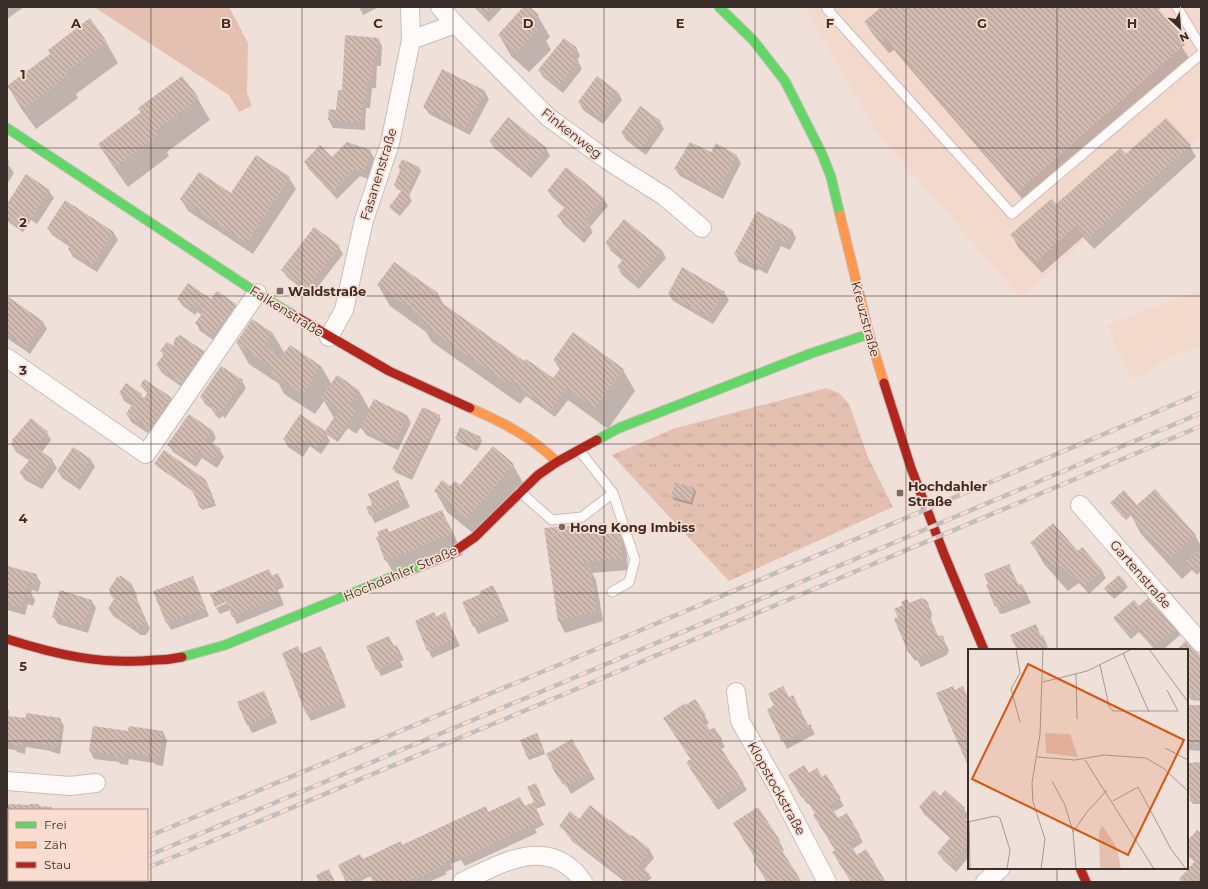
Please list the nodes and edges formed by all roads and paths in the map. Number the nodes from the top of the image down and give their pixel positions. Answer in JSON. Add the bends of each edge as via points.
{"nodes":[{"id":1,"x":410,"y":7,"type":"edge"},
{"id":2,"x":440,"y":7,"type":"edge"},
{"id":3,"x":719,"y":7,"type":"edge"},
{"id":4,"x":830,"y":7,"type":"edge"},
{"id":5,"x":1177,"y":7,"type":"edge"},
{"id":6,"x":455,"y":24,"type":"junction"},
{"id":7,"x":411,"y":40,"type":"junction"},
{"id":8,"x":1201,"y":47,"type":"edge"},
{"id":9,"x":1201,"y":54,"type":"edge"},
{"id":10,"x":7,"y":128,"type":"edge"},
{"id":11,"x":702,"y":228,"type":"dead end"},
{"id":12,"x":257,"y":292,"type":"junction"},
{"id":13,"x":869,"y":334,"type":"junction"},
{"id":14,"x":329,"y":337,"type":"junction"},
{"id":15,"x":7,"y":358,"type":"edge"},
{"id":16,"x":578,"y":450,"type":"junction"},
{"id":17,"x":557,"y":462,"type":"junction"},
{"id":18,"x":520,"y":492,"type":"junction"},
{"id":19,"x":613,"y":493,"type":"junction"},
{"id":20,"x":1080,"y":506,"type":"dead end"},
{"id":21,"x":612,"y":592,"type":"dead end"},
{"id":22,"x":7,"y":639,"type":"edge"},
{"id":23,"x":1201,"y":643,"type":"edge"},
{"id":24,"x":984,"y":649,"type":"edge"},
{"id":25,"x":736,"y":692,"type":"dead end"},
{"id":26,"x":7,"y":781,"type":"edge"},
{"id":27,"x":96,"y":783,"type":"dead end"},
{"id":28,"x":1000,"y":869,"type":"edge"},
{"id":29,"x":1080,"y":869,"type":"edge"},
{"id":30,"x":462,"y":882,"type":"edge"},
{"id":31,"x":583,"y":882,"type":"edge"},
{"id":32,"x":827,"y":882,"type":"edge"},
{"id":33,"x":985,"y":882,"type":"edge"},
{"id":34,"x":1086,"y":882,"type":"edge"}],
"edges":[{"from":1,"to":7,"type":"street","name":"Fasanenstraße"},
{"from":2,"to":6,"type":"street","name":"Finkenweg"},
{"from":3,"to":13,"type":"main road","name":"Kreuzstraße","via":[[753,40],[785,82],[822,154],[831,177]]},
{"from":4,"to":9,"type":"lane","via":[[828,9],[1012,214]]},
{"from":5,"to":8,"type":"lane"},
{"from":6,"to":7,"type":"street"},
{"from":6,"to":11,"type":"street","name":"Finkenweg","via":[[548,117],[607,160],[664,196]]},
{"from":7,"to":14,"type":"street","name":"Fasanenstraße","via":[[390,143],[364,220],[344,310]]},
{"from":10,"to":12,"type":"main road","name":"Falkenstraße"},
{"from":12,"to":14,"type":"main road","name":"Falkenstraße"},
{"from":12,"to":15,"type":"street","via":[[146,454]]},
{"from":13,"to":16,"type":"main road","name":"Hochdahler Straße","via":[[812,353],[619,428]]},
{"from":13,"to":24,"type":"main road","name":"Kreuzstraße","via":[[911,468]]},
{"from":14,"to":17,"type":"main road","name":"Falkenstraße","via":[[389,371],[518,431],[544,449]]},
{"from":16,"to":17,"type":"main road","name":"Hochdahler Straße"},
{"from":16,"to":19,"type":"lane"},
{"from":17,"to":18,"type":"main road","name":"Hochdahler Straße"},
{"from":18,"to":19,"type":"lane","via":[[552,520],[582,517]]},
{"from":18,"to":22,"type":"main road","name":"Hochdahler Straße","via":[[475,537],[452,553],[226,645],[180,658],[136,662],[91,660],[45,651]]},
{"from":19,"to":21,"type":"lane","via":[[635,560],[629,582]]},
{"from":20,"to":23,"type":"street","name":"Gartenstraße"},
{"from":25,"to":32,"type":"street","name":"Klopstockstraße","via":[[740,721]]},
{"from":26,"to":27,"type":"street","via":[[70,786]]},
{"from":28,"to":33,"type":"street"},
{"from":29,"to":34,"type":"main road"},
{"from":30,"to":31,"type":"street","via":[[509,860],[532,855],[554,858],[573,870]]}]}
